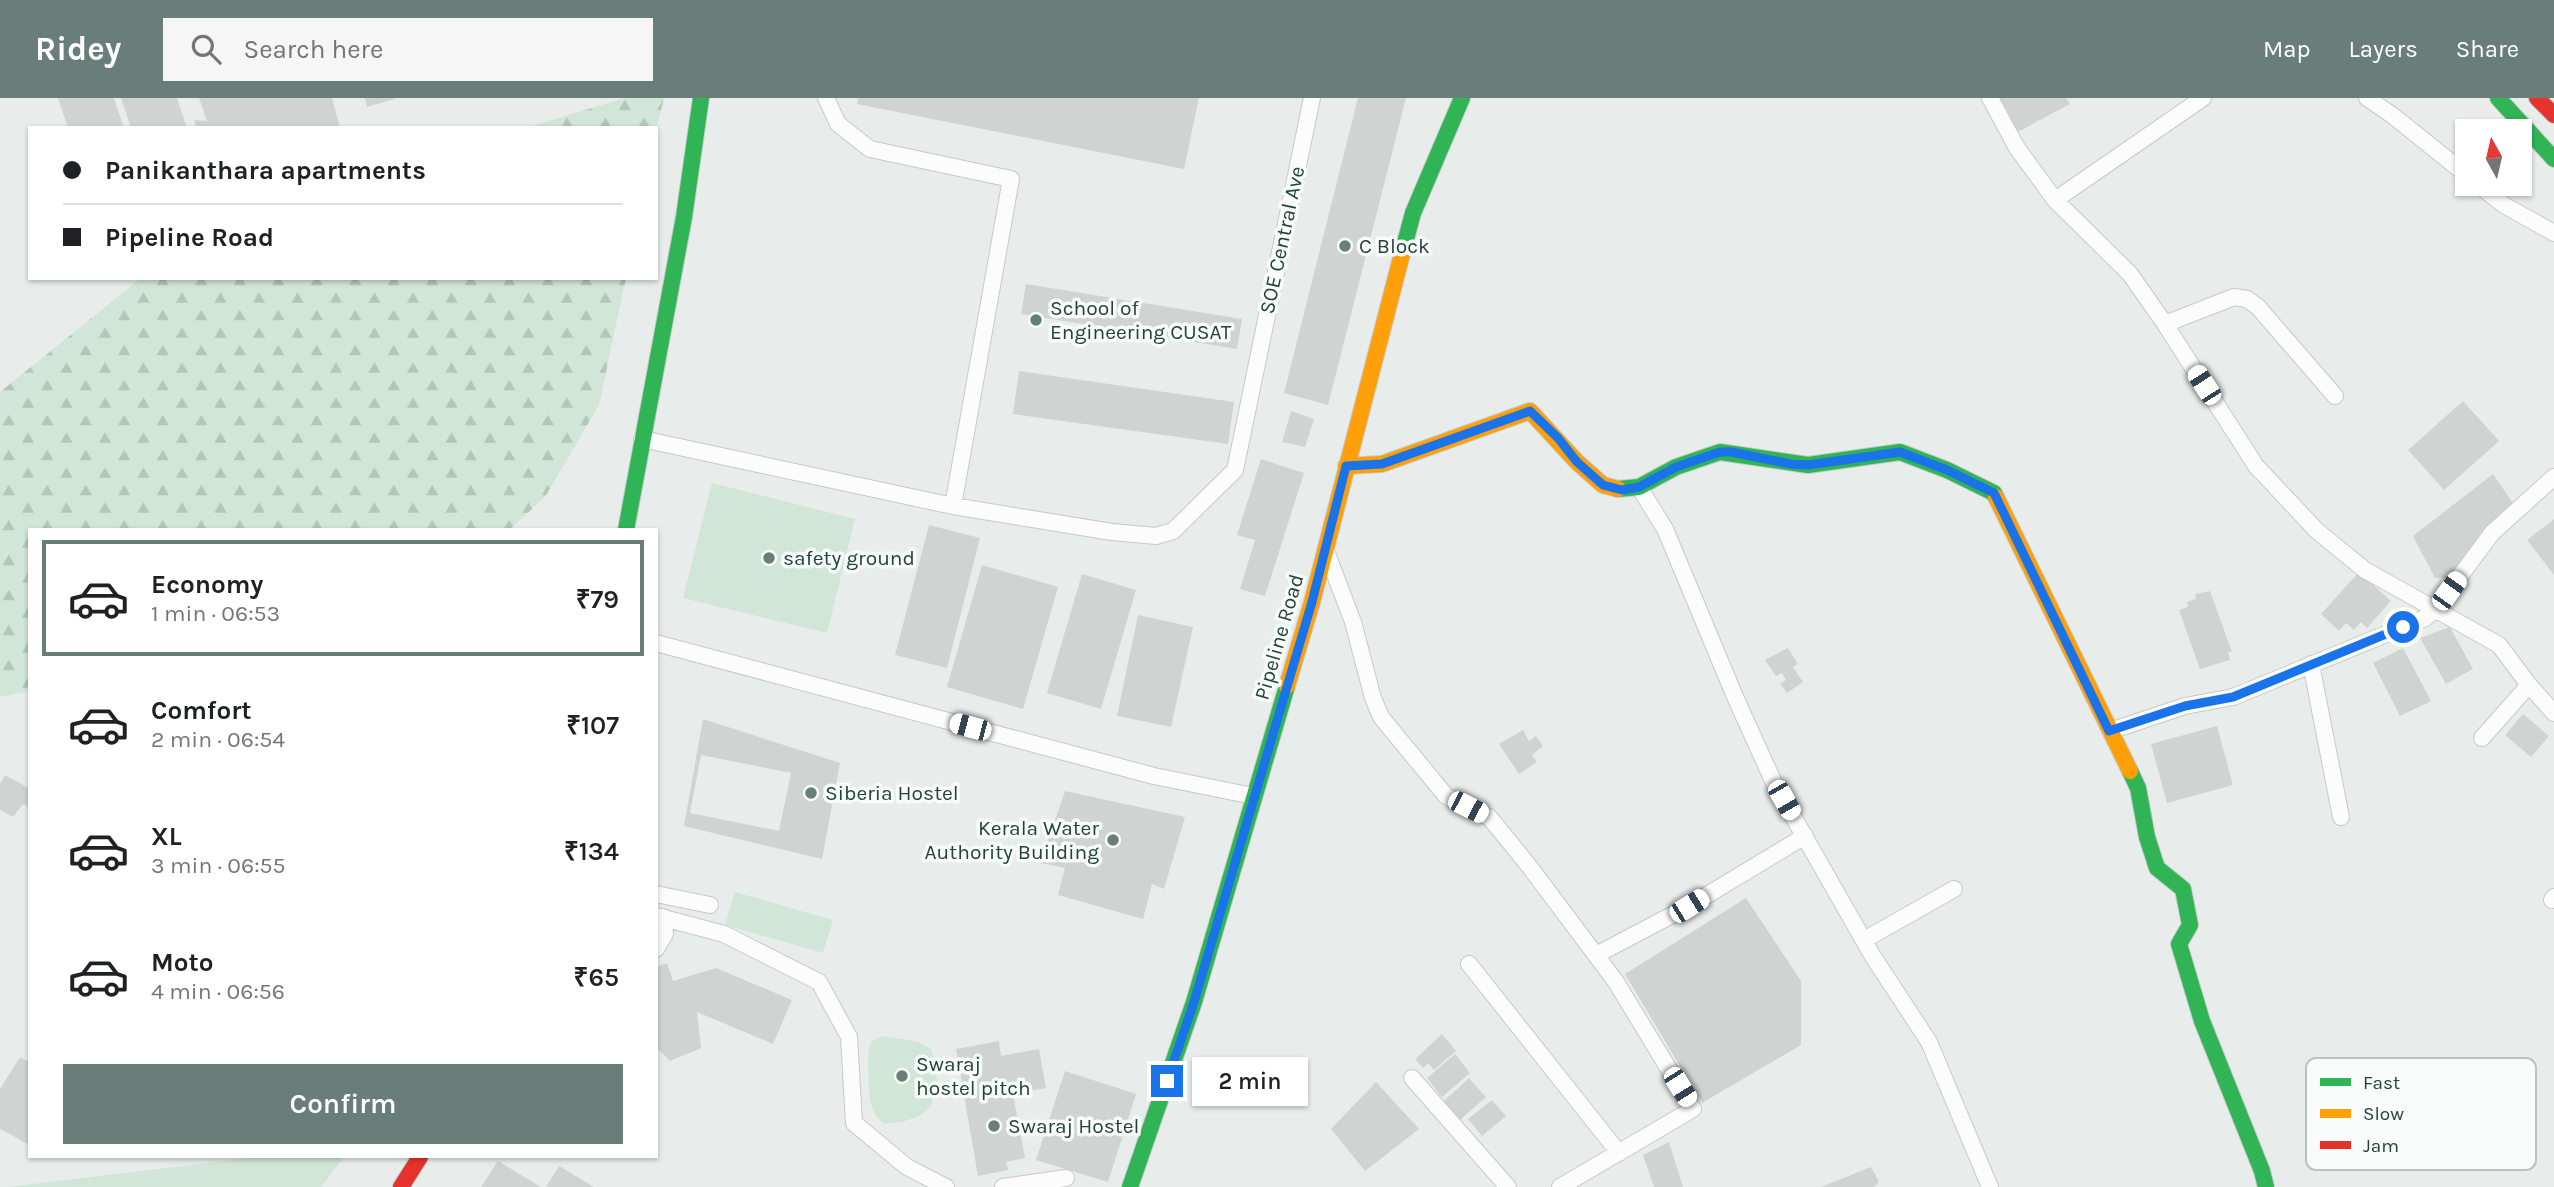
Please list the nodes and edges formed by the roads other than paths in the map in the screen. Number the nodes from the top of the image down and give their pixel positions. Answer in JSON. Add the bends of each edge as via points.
{"nodes":[{"id":1,"x":701,"y":98,"type":"edge"},
{"id":2,"x":826,"y":98,"type":"edge"},
{"id":3,"x":1312,"y":98,"type":"edge"},
{"id":4,"x":1462,"y":98,"type":"edge"},
{"id":5,"x":1990,"y":98,"type":"edge"},
{"id":6,"x":2203,"y":98,"type":"edge"},
{"id":7,"x":2367,"y":98,"type":"edge"},
{"id":8,"x":2498,"y":98,"type":"edge"},
{"id":9,"x":2537,"y":98,"type":"edge"},
{"id":10,"x":2380,"y":103,"type":"edge"},
{"id":11,"x":2554,"y":115,"type":"edge"},
{"id":12,"x":2554,"y":159,"type":"edge"},
{"id":13,"x":2455,"y":165,"type":"edge"},
{"id":14,"x":2492,"y":196,"type":"edge"},
{"id":15,"x":2055,"y":200,"type":"junction"},
{"id":16,"x":2554,"y":233,"type":"edge"},
{"id":17,"x":2165,"y":324,"type":"junction"},
{"id":18,"x":2335,"y":396,"type":"dead end"},
{"id":19,"x":642,"y":439,"type":"junction"},
{"id":20,"x":1346,"y":466,"type":"junction"},
{"id":21,"x":2554,"y":477,"type":"edge"},
{"id":22,"x":1639,"y":487,"type":"junction"},
{"id":23,"x":953,"y":506,"type":"junction"},
{"id":24,"x":626,"y":528,"type":"edge"},
{"id":25,"x":1325,"y":548,"type":"junction"},
{"id":26,"x":2435,"y":610,"type":"junction"},
{"id":27,"x":658,"y":644,"type":"edge"},
{"id":28,"x":2311,"y":664,"type":"junction"},
{"id":29,"x":2529,"y":685,"type":"junction"},
{"id":30,"x":2554,"y":713,"type":"edge"},
{"id":31,"x":2109,"y":731,"type":"junction"},
{"id":32,"x":2482,"y":738,"type":"dead end"},
{"id":33,"x":1253,"y":796,"type":"junction"},
{"id":34,"x":2341,"y":817,"type":"dead end"},
{"id":35,"x":1805,"y":836,"type":"junction"},
{"id":36,"x":1954,"y":889,"type":"dead end"},
{"id":37,"x":658,"y":894,"type":"edge"},
{"id":38,"x":710,"y":905,"type":"dead end"},
{"id":39,"x":659,"y":917,"type":"edge"},
{"id":40,"x":1864,"y":940,"type":"junction"},
{"id":41,"x":658,"y":946,"type":"edge"},
{"id":42,"x":1596,"y":955,"type":"junction"},
{"id":43,"x":1469,"y":964,"type":"dead end"},
{"id":44,"x":1412,"y":1078,"type":"dead end"},
{"id":45,"x":1619,"y":1153,"type":"junction"},
{"id":46,"x":419,"y":1158,"type":"edge"},
{"id":47,"x":1066,"y":1178,"type":"dead end"},
{"id":48,"x":401,"y":1187,"type":"edge"},
{"id":49,"x":946,"y":1187,"type":"edge"},
{"id":50,"x":1003,"y":1187,"type":"edge"},
{"id":51,"x":1130,"y":1187,"type":"edge"},
{"id":52,"x":1508,"y":1187,"type":"edge"},
{"id":53,"x":1560,"y":1187,"type":"edge"},
{"id":54,"x":1990,"y":1187,"type":"edge"},
{"id":55,"x":2266,"y":1187,"type":"edge"}],
"edges":[{"from":1,"to":19,"type":"street","via":[[684,217]]},
{"from":2,"to":23,"type":"street","via":[[838,124],[870,149],[1011,178]]},
{"from":3,"to":23,"type":"street","name":"SOE Central Ave","via":[[1235,470],[1173,531],[1156,536]]},
{"from":4,"to":20,"type":"street","name":"Pipeline Road","via":[[1413,213]]},
{"from":5,"to":15,"type":"street","via":[[2017,148]]},
{"from":6,"to":15,"type":"street"},
{"from":7,"to":10,"type":"street"},
{"from":8,"to":12,"type":"street"},
{"from":9,"to":11,"type":"street"},
{"from":10,"to":13,"type":"street"},
{"from":14,"to":16,"type":"street"},
{"from":15,"to":17,"type":"street","via":[[2130,274]]},
{"from":17,"to":18,"type":"street","via":[[2234,297],[2247,299]]},
{"from":17,"to":26,"type":"street","via":[[2256,466],[2317,531],[2365,570]]},
{"from":19,"to":23,"type":"street","name":"SOE Central Ave"},
{"from":19,"to":24,"type":"street"},
{"from":20,"to":22,"type":"street","via":[[1382,464],[1530,411],[1603,485],[1622,490]]},
{"from":20,"to":25,"type":"street","name":"Pipeline Road"},
{"from":21,"to":26,"type":"street","via":[[2492,533]]},
{"from":22,"to":31,"type":"street","via":[[1676,467],[1720,452],[1808,465],[1900,452],[1994,493]]},
{"from":22,"to":35,"type":"street","via":[[1665,529],[1741,711]]},
{"from":25,"to":33,"type":"street","name":"Pipeline Road"},
{"from":25,"to":42,"type":"street","via":[[1381,717],[1446,796],[1490,818]]},
{"from":26,"to":28,"type":"street"},
{"from":26,"to":29,"type":"street","via":[[2499,645]]},
{"from":27,"to":33,"type":"street","via":[[1154,776]]},
{"from":28,"to":31,"type":"street","via":[[2233,697],[2185,706]]},
{"from":28,"to":34,"type":"street"},
{"from":29,"to":30,"type":"street"},
{"from":29,"to":32,"type":"street"},
{"from":31,"to":55,"type":"street","via":[[2138,788],[2157,868],[2183,889],[2190,925],[2179,944],[2202,1021]]},
{"from":33,"to":51,"type":"street","name":"Pipeline Road","via":[[1194,1002]]},
{"from":35,"to":40,"type":"street"},
{"from":35,"to":42,"type":"street"},
{"from":36,"to":40,"type":"street"},
{"from":37,"to":38,"type":"street"},
{"from":39,"to":41,"type":"street","via":[[665,934]]},
{"from":39,"to":49,"type":"street","via":[[724,934],[820,982],[849,1037],[854,1123],[906,1167]]},
{"from":40,"to":54,"type":"street","via":[[1929,1042]]},
{"from":42,"to":45,"type":"street","via":[[1693,1108]]},
{"from":43,"to":45,"type":"street"},
{"from":44,"to":52,"type":"street"},
{"from":45,"to":53,"type":"street"},
{"from":46,"to":48,"type":"street"},
{"from":47,"to":50,"type":"street"}]}
